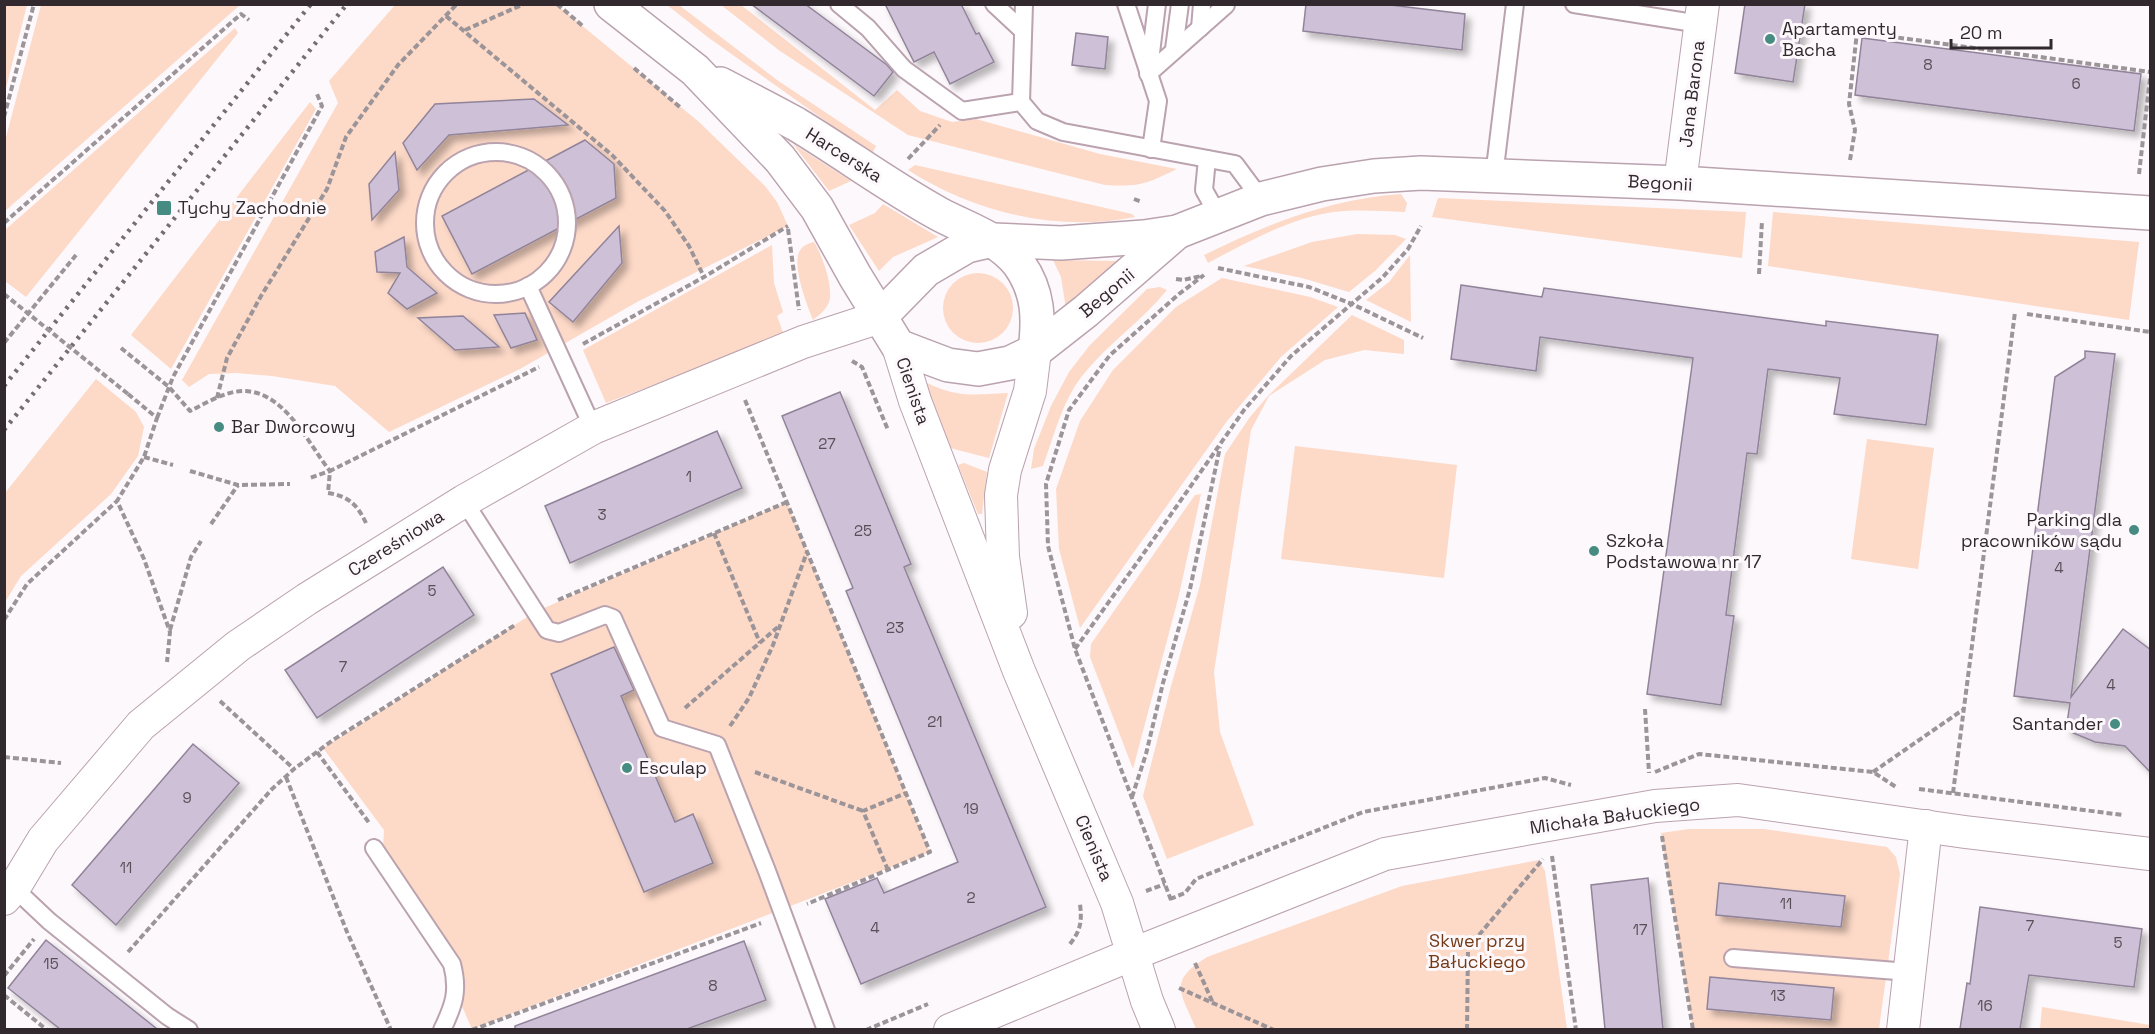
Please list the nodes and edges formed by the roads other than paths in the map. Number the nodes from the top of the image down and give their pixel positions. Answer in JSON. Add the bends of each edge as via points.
{"nodes":[{"id":1,"x":611,"y":4,"type":"edge"},
{"id":2,"x":839,"y":4,"type":"edge"},
{"id":3,"x":858,"y":4,"type":"edge"},
{"id":4,"x":994,"y":4,"type":"edge"},
{"id":5,"x":1024,"y":4,"type":"edge"},
{"id":6,"x":1126,"y":4,"type":"edge"},
{"id":7,"x":1157,"y":4,"type":"edge"},
{"id":8,"x":1180,"y":4,"type":"edge"},
{"id":9,"x":1202,"y":4,"type":"edge"},
{"id":10,"x":1515,"y":4,"type":"edge"},
{"id":11,"x":1574,"y":4,"type":"edge"},
{"id":12,"x":1226,"y":5,"type":"edge"},
{"id":13,"x":1702,"y":14,"type":"edge"},
{"id":14,"x":868,"y":28,"type":"junction"},
{"id":15,"x":1200,"y":28,"type":"junction"},
{"id":16,"x":1023,"y":31,"type":"junction"},
{"id":17,"x":1174,"y":49,"type":"junction"},
{"id":18,"x":694,"y":70,"type":"junction"},
{"id":19,"x":1148,"y":74,"type":"junction"},
{"id":20,"x":1021,"y":102,"type":"junction"},
{"id":21,"x":1151,"y":149,"type":"junction"},
{"id":22,"x":1207,"y":159,"type":"junction"},
{"id":23,"x":1494,"y":176,"type":"junction"},
{"id":24,"x":1680,"y":183,"type":"junction"},
{"id":25,"x":1261,"y":199,"type":"junction"},
{"id":26,"x":2151,"y":213,"type":"edge"},
{"id":27,"x":1218,"y":215,"type":"junction"},
{"id":28,"x":1177,"y":232,"type":"junction"},
{"id":29,"x":993,"y":240,"type":"junction"},
{"id":30,"x":528,"y":286,"type":"junction"},
{"id":31,"x":880,"y":317,"type":"junction"},
{"id":32,"x":898,"y":346,"type":"junction"},
{"id":33,"x":1035,"y":351,"type":"junction"},
{"id":34,"x":593,"y":428,"type":"junction"},
{"id":35,"x":464,"y":501,"type":"junction"},
{"id":36,"x":1019,"y":671,"type":"junction"},
{"id":37,"x":1926,"y":826,"type":"junction"},
{"id":38,"x":374,"y":848,"type":"road end"},
{"id":39,"x":2151,"y":854,"type":"edge"},
{"id":40,"x":9,"y":893,"type":"edge"},
{"id":41,"x":1133,"y":954,"type":"junction"},
{"id":42,"x":1733,"y":958,"type":"dead end"},
{"id":43,"x":1909,"y":972,"type":"junction"},
{"id":44,"x":189,"y":1029,"type":"edge"},
{"id":45,"x":442,"y":1029,"type":"edge"},
{"id":46,"x":826,"y":1029,"type":"edge"},
{"id":47,"x":950,"y":1029,"type":"edge"},
{"id":48,"x":1159,"y":1029,"type":"edge"},
{"id":49,"x":1903,"y":1029,"type":"edge"}],
"edges":[{"from":1,"to":18,"type":"street","name":"Harcerska"},
{"from":2,"to":14,"type":"lane"},
{"from":3,"to":14,"type":"lane"},
{"from":4,"to":16,"type":"lane"},
{"from":5,"to":16,"type":"lane"},
{"from":6,"to":19,"type":"lane"},
{"from":7,"to":19,"type":"lane"},
{"from":8,"to":17,"type":"lane"},
{"from":9,"to":15,"type":"lane"},
{"from":10,"to":23,"type":"lane"},
{"from":11,"to":13,"type":"lane"},
{"from":12,"to":15,"type":"lane"},
{"from":13,"to":24,"type":"street","name":"Jana Barona"},
{"from":14,"to":20,"type":"lane","via":[[904,69],[962,111]]},
{"from":15,"to":17,"type":"lane"},
{"from":16,"to":20,"type":"lane"},
{"from":17,"to":19,"type":"lane"},
{"from":18,"to":29,"type":"street","name":"Harcerska","via":[[796,124],[938,214]]},
{"from":18,"to":31,"type":"street","name":"Harcerska","via":[[780,159],[817,208]]},
{"from":19,"to":21,"type":"lane","via":[[1158,101]]},
{"from":20,"to":21,"type":"lane","via":[[1037,121],[1062,132]]},
{"from":21,"to":22,"type":"lane"},
{"from":22,"to":25,"type":"lane","via":[[1235,164]]},
{"from":22,"to":27,"type":"lane","via":[[1204,190]]},
{"from":23,"to":24,"type":"street","name":"Begonii"},
{"from":23,"to":25,"type":"street","name":"Begonii","via":[[1374,176]]},
{"from":24,"to":26,"type":"street","name":"Begonii"},
{"from":25,"to":27,"type":"street","name":"Begonii"},
{"from":27,"to":28,"type":"street","name":"Begonii"},
{"from":28,"to":29,"type":"street","name":"Begonii","via":[[1061,243]]},
{"from":28,"to":33,"type":"street","name":"Begonii"},
{"from":29,"to":31,"type":"street","via":[[967,246],[926,270]]},
{"from":29,"to":33,"type":"street","via":[[1018,262],[1034,295],[1039,321]]},
{"from":30,"to":30,"type":"lane","via":[[548,271],[566,238],[564,202],[557,186],[531,161],[514,154],[479,154],[461,161],[435,186],[428,204],[425,222],[434,258],[446,273],[479,292],[497,294]]},
{"from":30,"to":34,"type":"lane"},
{"from":31,"to":32,"type":"street"},
{"from":31,"to":34,"type":"street","name":"Czereśniowa","via":[[803,342]]},
{"from":32,"to":33,"type":"street","via":[[948,365],[978,369],[1010,363]]},
{"from":32,"to":36,"type":"street","name":"Cienista","via":[[915,401]]},
{"from":33,"to":36,"type":"street","name":"Cienista","via":[[1030,390],[1001,495],[1003,556]]},
{"from":34,"to":35,"type":"street","name":"Czereśniowa"},
{"from":35,"to":40,"type":"street","name":"Czereśniowa","via":[[238,646],[141,725],[43,840]]},
{"from":35,"to":46,"type":"lane","via":[[547,630],[559,633],[605,615],[613,618],[662,729],[720,753]]},
{"from":36,"to":41,"type":"street","name":"Cienista","via":[[1117,903]]},
{"from":37,"to":39,"type":"street","name":"Michała Bałuckiego"},
{"from":37,"to":41,"type":"street","name":"Michała Bałuckiego","via":[[1737,800],[1655,806],[1385,854]]},
{"from":37,"to":43,"type":"street"},
{"from":38,"to":45,"type":"lane","via":[[452,964],[457,982],[452,1010]]},
{"from":40,"to":44,"type":"lane"},
{"from":41,"to":47,"type":"street","name":"Michała Bałuckiego"},
{"from":41,"to":48,"type":"street","name":"Cienista"},
{"from":42,"to":43,"type":"lane"},
{"from":43,"to":49,"type":"street"}]}
